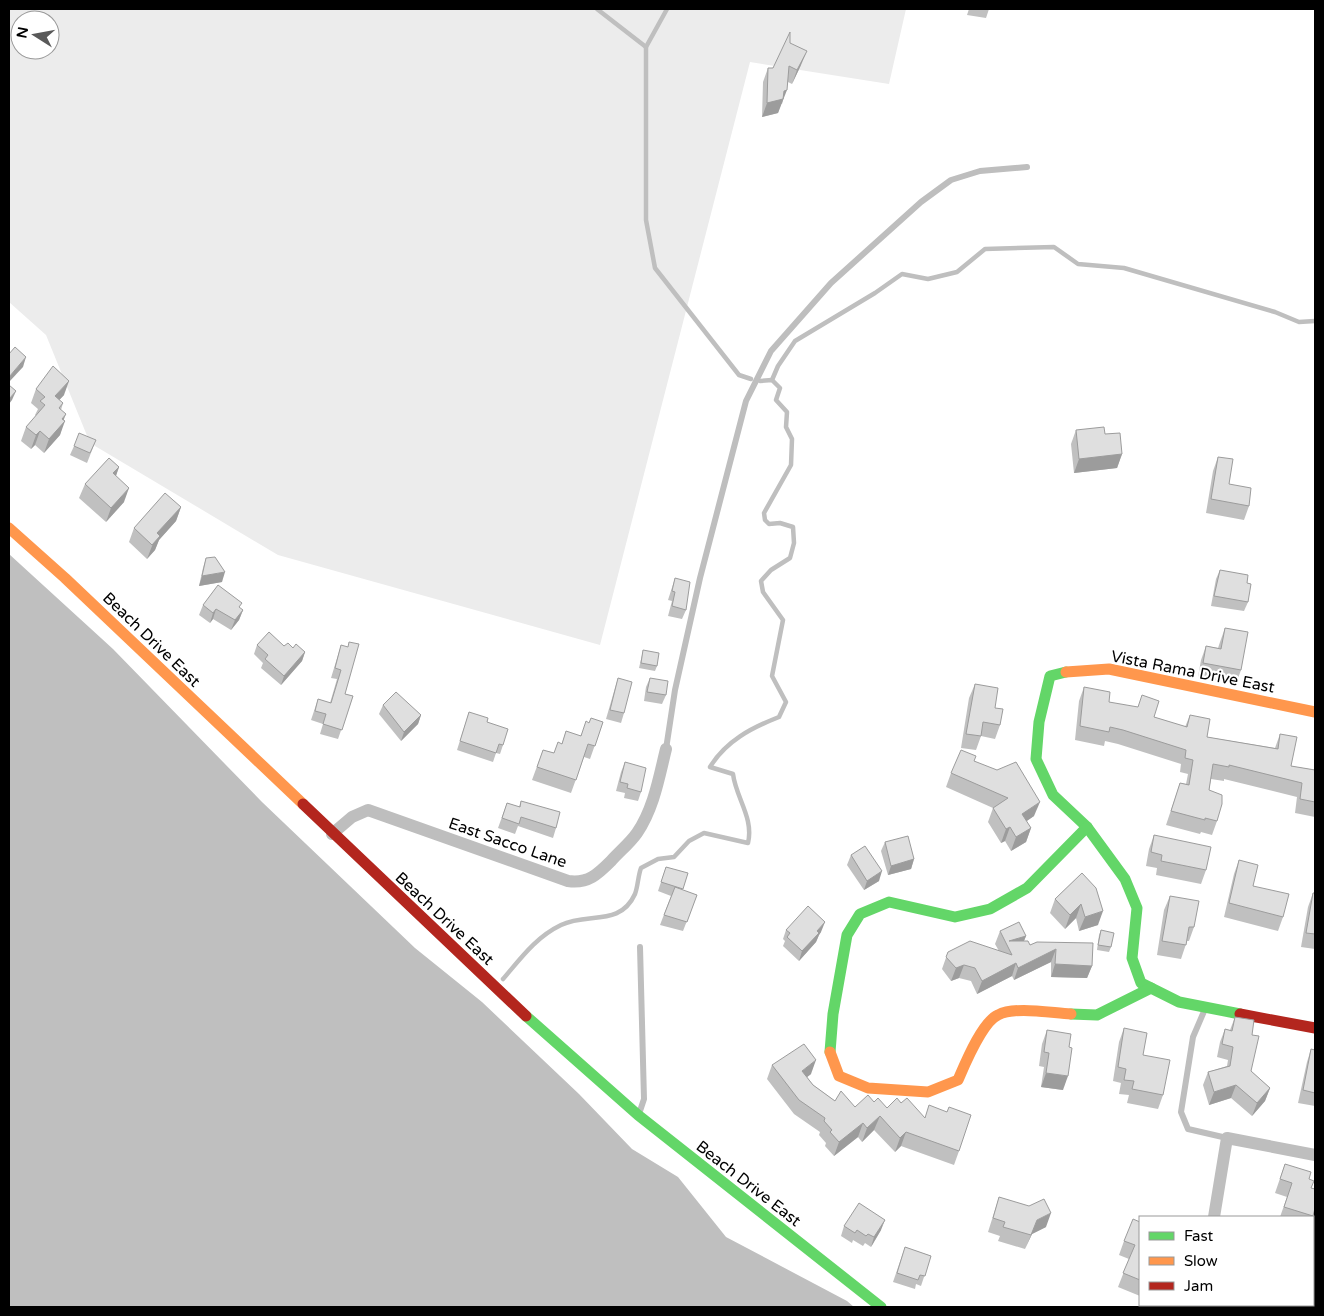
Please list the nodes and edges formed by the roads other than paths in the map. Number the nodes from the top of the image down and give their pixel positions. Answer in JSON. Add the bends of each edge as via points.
{"nodes":[{"id":1,"x":1028,"y":167,"type":"dead end"},
{"id":2,"x":9,"y":528,"type":"edge"},
{"id":3,"x":1315,"y":712,"type":"edge"},
{"id":4,"x":666,"y":749,"type":"joint"},
{"id":5,"x":1087,"y":827,"type":"junction"},
{"id":6,"x":332,"y":834,"type":"junction"},
{"id":7,"x":640,"y":947,"type":"dead end"},
{"id":8,"x":1151,"y":988,"type":"junction"},
{"id":9,"x":1206,"y":1007,"type":"junction"},
{"id":10,"x":1315,"y":1028,"type":"edge"},
{"id":11,"x":638,"y":1115,"type":"junction"},
{"id":12,"x":1227,"y":1138,"type":"junction"},
{"id":13,"x":1315,"y":1155,"type":"edge"},
{"id":14,"x":1214,"y":1216,"type":"edge"},
{"id":15,"x":881,"y":1307,"type":"edge"}],
"edges":[{"from":1,"to":4,"type":"lane","via":[[980,171],[950,180],[831,283],[771,352],[746,401],[700,578],[675,690]]},
{"from":2,"to":6,"type":"street","name":"Beach Drive East"},
{"from":3,"to":5,"type":"street","name":"Vista Rama Drive East","via":[[1109,669],[1074,670],[1050,676],[1039,722],[1036,759],[1053,795]]},
{"from":4,"to":6,"type":"street","name":"East Sacco Lane","via":[[642,826],[598,874],[587,880],[568,881],[368,810],[352,817]]},
{"from":5,"to":8,"type":"street","name":"Vista Rama Drive East","via":[[1125,879],[1137,908],[1132,958],[1141,983]]},
{"from":5,"to":8,"type":"street","via":[[1028,888],[990,909],[955,917],[889,902],[860,914],[847,935],[830,1051],[840,1076],[868,1088],[928,1092],[958,1080],[978,1036],[996,1015],[1010,1011],[1097,1015]]},
{"from":6,"to":11,"type":"street","name":"Beach Drive East","via":[[515,1006]]},
{"from":7,"to":11,"type":"lane","via":[[644,1099]]},
{"from":8,"to":9,"type":"street","name":"Vista Rama Drive East","via":[[1179,1002]]},
{"from":9,"to":10,"type":"street","name":"Vista Rama Drive East"},
{"from":9,"to":12,"type":"lane","via":[[1193,1037],[1181,1112],[1188,1129]]},
{"from":11,"to":15,"type":"street","name":"Beach Drive East"},
{"from":12,"to":13,"type":"street"},
{"from":12,"to":14,"type":"street"}]}
